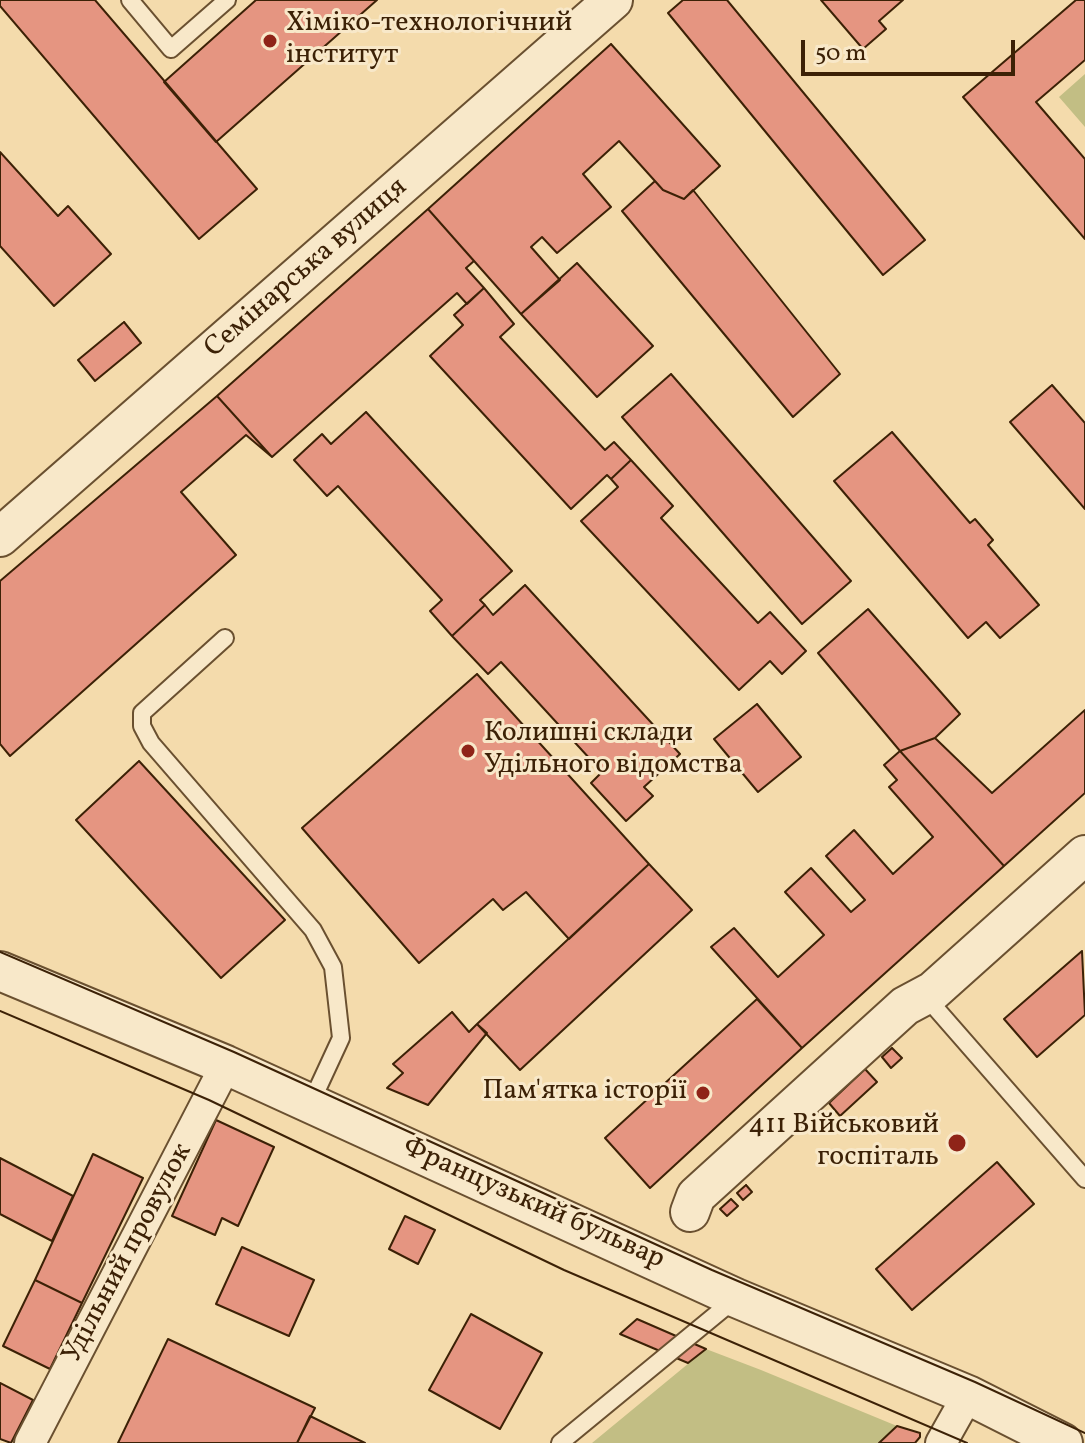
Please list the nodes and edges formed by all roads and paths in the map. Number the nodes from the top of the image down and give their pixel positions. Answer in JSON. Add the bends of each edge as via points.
{"nodes":[{"id":1,"x":130,"y":0,"type":"edge"},
{"id":2,"x":227,"y":0,"type":"edge"},
{"id":3,"x":612,"y":1,"type":"edge"},
{"id":4,"x":0,"y":537,"type":"edge"},
{"id":5,"x":225,"y":638,"type":"dead end"},
{"id":6,"x":1085,"y":855,"type":"edge"},
{"id":7,"x":0,"y":971,"type":"edge"},
{"id":8,"x":926,"y":997,"type":"junction"},
{"id":9,"x":226,"y":1065,"type":"junction"},
{"id":10,"x":310,"y":1106,"type":"junction"},
{"id":11,"x":1085,"y":1179,"type":"edge"},
{"id":12,"x":646,"y":1254,"type":"junction"},
{"id":13,"x":736,"y":1298,"type":"junction"},
{"id":14,"x":968,"y":1395,"type":"junction"},
{"id":15,"x":30,"y":1443,"type":"edge"},
{"id":16,"x":560,"y":1443,"type":"edge"},
{"id":17,"x":941,"y":1443,"type":"edge"},
{"id":18,"x":1063,"y":1443,"type":"edge"}],
"edges":[{"from":1,"to":2,"type":"lane","via":[[171,49]]},
{"from":3,"to":4,"type":"street","name":"Семінарська вулиця"},
{"from":5,"to":10,"type":"lane","via":[[142,713],[142,726],[151,743],[313,930],[333,967],[341,1038]]},
{"from":6,"to":8,"type":"street"},
{"from":7,"to":9,"type":"street","name":"Французький бульвар"},
{"from":8,"to":11,"type":"lane"},
{"from":8,"to":12,"type":"street","via":[[914,1016]]},
{"from":9,"to":10,"type":"street","name":"Французький бульвар"},
{"from":9,"to":15,"type":"street","name":"Удільний провулок"},
{"from":10,"to":12,"type":"street","name":"Французький бульвар"},
{"from":12,"to":13,"type":"street","name":"Французький бульвар"},
{"from":13,"to":14,"type":"street","name":"Французький бульвар"},
{"from":13,"to":16,"type":"lane"},
{"from":14,"to":17,"type":"street"},
{"from":14,"to":18,"type":"street","name":"Французький бульвар"}]}
